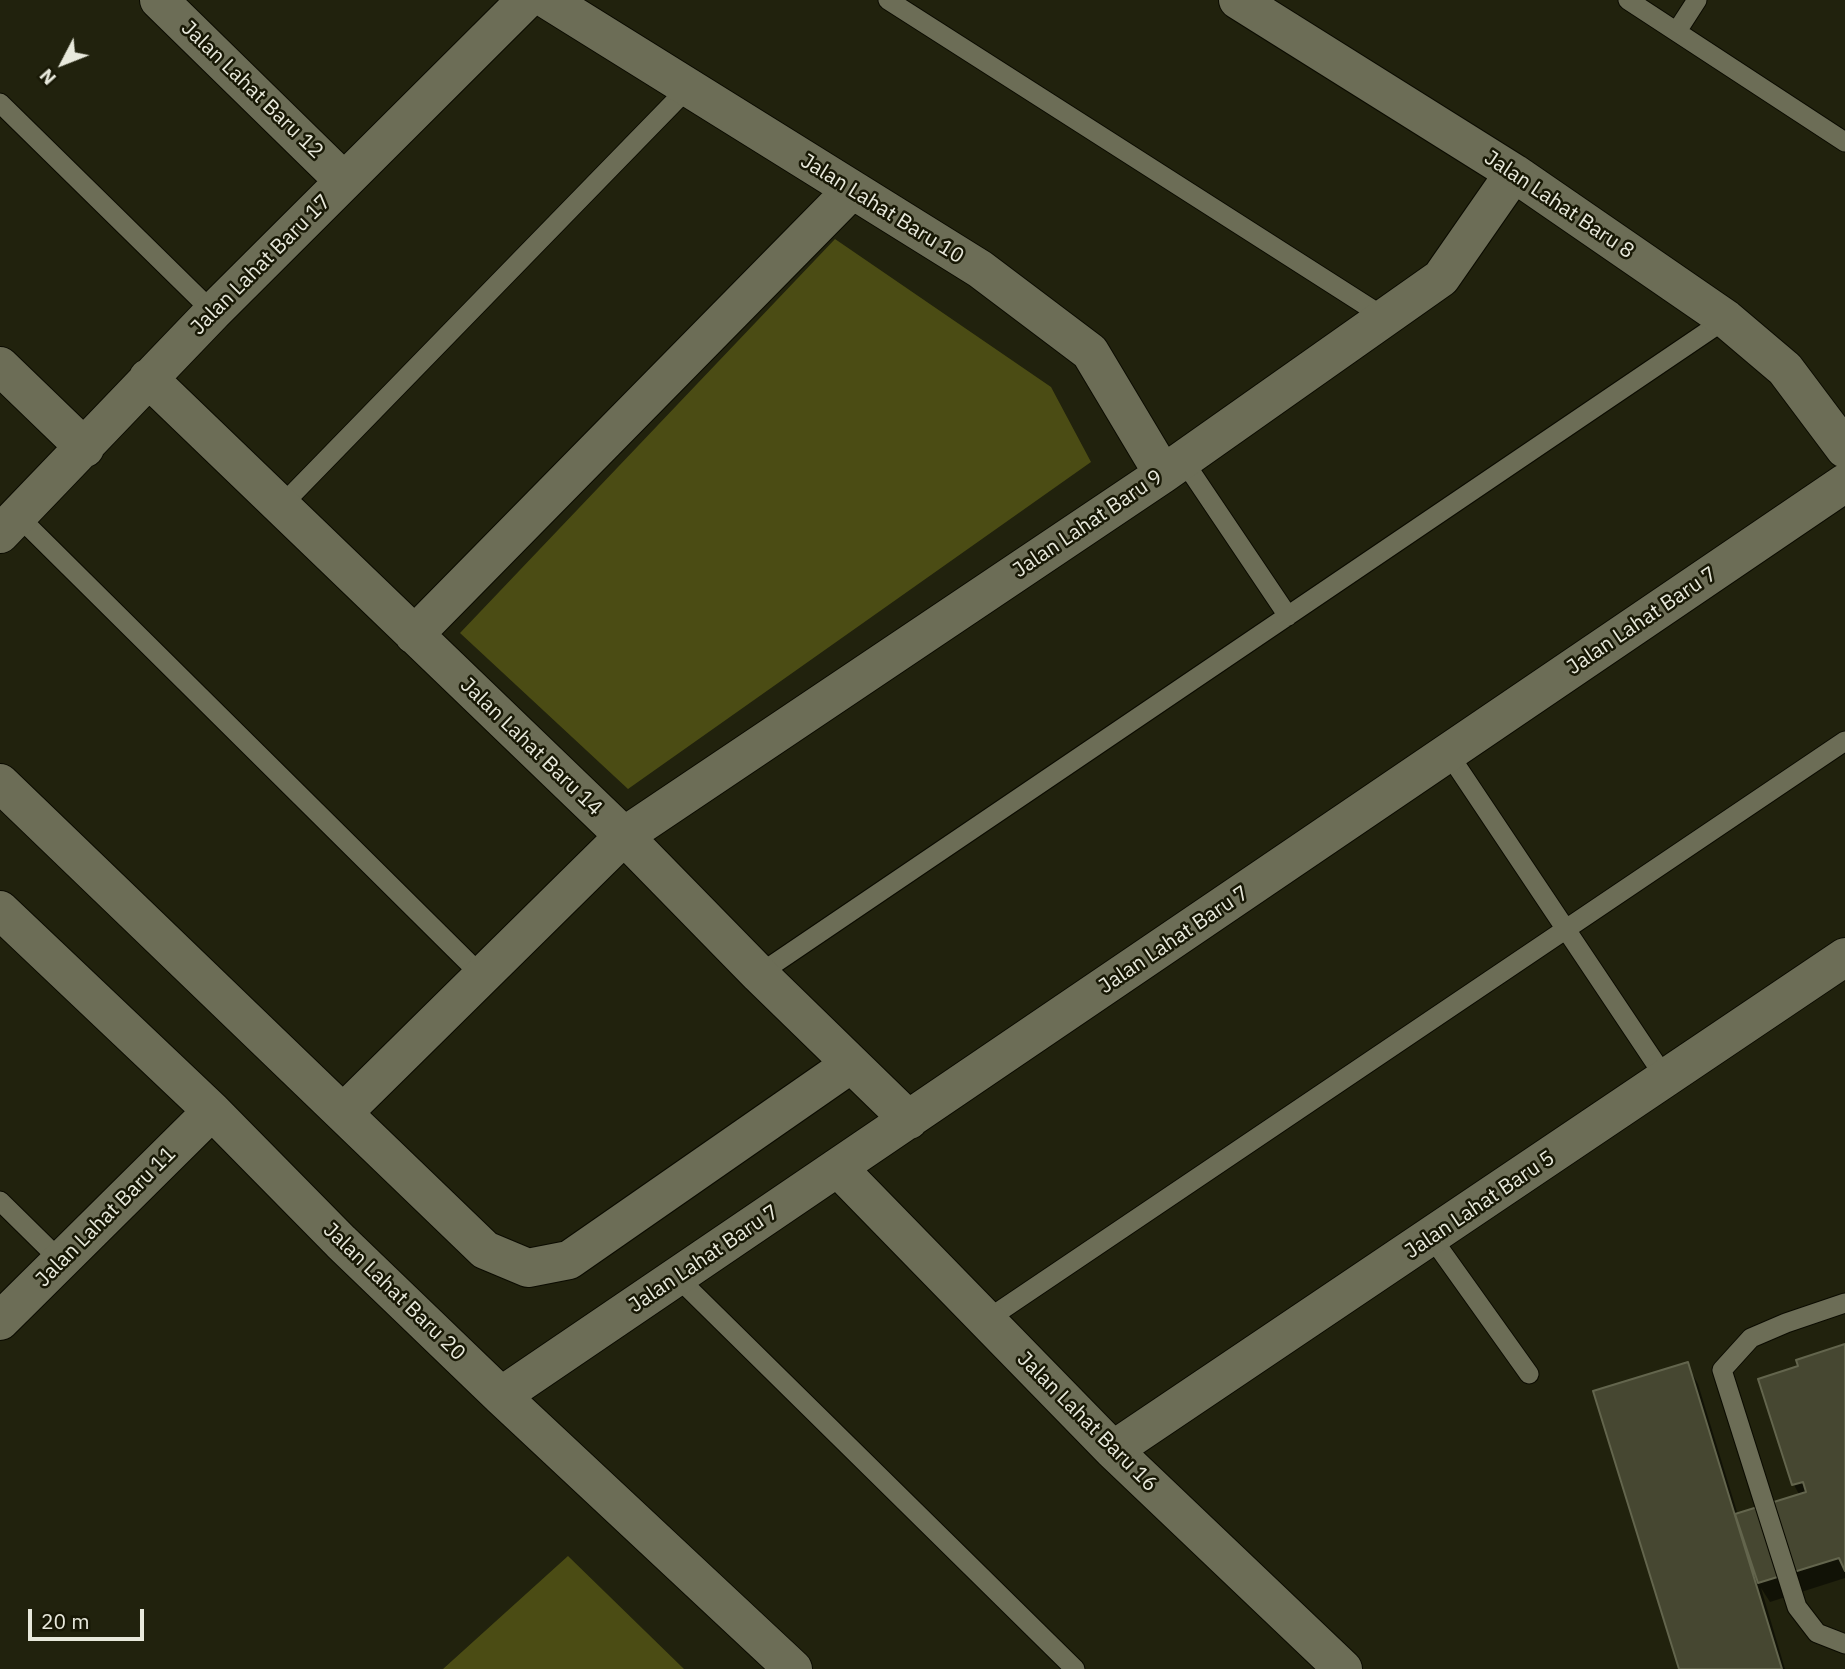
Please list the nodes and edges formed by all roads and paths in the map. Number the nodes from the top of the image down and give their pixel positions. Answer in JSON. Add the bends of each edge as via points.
{"nodes":[{"id":1,"x":159,"y":0,"type":"edge"},
{"id":2,"x":526,"y":0,"type":"edge"},
{"id":3,"x":548,"y":0,"type":"edge"},
{"id":4,"x":888,"y":0,"type":"edge"},
{"id":5,"x":1238,"y":0,"type":"edge"},
{"id":6,"x":1628,"y":0,"type":"edge"},
{"id":7,"x":1697,"y":0,"type":"edge"},
{"id":8,"x":1677,"y":31,"type":"junction"},
{"id":9,"x":688,"y":88,"type":"junction"},
{"id":10,"x":0,"y":103,"type":"edge"},
{"id":11,"x":1845,"y":142,"type":"edge"},
{"id":12,"x":1514,"y":173,"type":"junction"},
{"id":13,"x":345,"y":181,"type":"junction"},
{"id":14,"x":852,"y":190,"type":"junction"},
{"id":15,"x":213,"y":312,"type":"junction"},
{"id":16,"x":1384,"y":317,"type":"junction"},
{"id":17,"x":1726,"y":319,"type":"junction"},
{"id":18,"x":0,"y":366,"type":"edge"},
{"id":19,"x":148,"y":378,"type":"junction"},
{"id":20,"x":85,"y":448,"type":"junction"},
{"id":21,"x":1845,"y":449,"type":"edge"},
{"id":22,"x":1173,"y":467,"type":"junction"},
{"id":23,"x":1845,"y":483,"type":"edge"},
{"id":24,"x":280,"y":507,"type":"junction"},
{"id":25,"x":9,"y":525,"type":"edge"},
{"id":26,"x":1288,"y":615,"type":"junction"},
{"id":27,"x":414,"y":635,"type":"junction"},
{"id":28,"x":1845,"y":741,"type":"edge"},
{"id":29,"x":1448,"y":754,"type":"junction"},
{"id":30,"x":0,"y":783,"type":"edge"},
{"id":31,"x":624,"y":836,"type":"junction"},
{"id":32,"x":0,"y":910,"type":"edge"},
{"id":33,"x":1566,"y":929,"type":"junction"},
{"id":34,"x":1845,"y":957,"type":"edge"},
{"id":35,"x":760,"y":974,"type":"junction"},
{"id":36,"x":482,"y":976,"type":"junction"},
{"id":37,"x":851,"y":1064,"type":"junction"},
{"id":38,"x":1666,"y":1079,"type":"junction"},
{"id":39,"x":212,"y":1111,"type":"junction"},
{"id":40,"x":343,"y":1113,"type":"junction"},
{"id":41,"x":909,"y":1120,"type":"junction"},
{"id":42,"x":838,"y":1168,"type":"junction"},
{"id":43,"x":0,"y":1201,"type":"edge"},
{"id":44,"x":1432,"y":1238,"type":"junction"},
{"id":45,"x":62,"y":1262,"type":"junction"},
{"id":46,"x":677,"y":1277,"type":"junction"},
{"id":47,"x":1845,"y":1303,"type":"edge"},
{"id":48,"x":0,"y":1321,"type":"edge"},
{"id":49,"x":985,"y":1321,"type":"junction"},
{"id":50,"x":1529,"y":1374,"type":"dead end"},
{"id":51,"x":501,"y":1396,"type":"junction"},
{"id":52,"x":1113,"y":1450,"type":"junction"},
{"id":53,"x":1845,"y":1644,"type":"edge"},
{"id":54,"x":793,"y":1669,"type":"edge"},
{"id":55,"x":1075,"y":1669,"type":"edge"},
{"id":56,"x":1343,"y":1669,"type":"edge"}],
"edges":[{"from":1,"to":13,"type":"street","name":"Jalan Lahat Baru 12"},
{"from":2,"to":13,"type":"street","name":"Jalan Lahat Baru 17"},
{"from":3,"to":9,"type":"street","name":"Jalan Lahat Baru 10"},
{"from":4,"to":16,"type":"lane"},
{"from":5,"to":12,"type":"street","name":"Jalan Lahat Baru 8"},
{"from":6,"to":8,"type":"lane"},
{"from":7,"to":8,"type":"lane"},
{"from":8,"to":11,"type":"lane"},
{"from":9,"to":14,"type":"street","name":"Jalan Lahat Baru 10"},
{"from":9,"to":24,"type":"lane"},
{"from":10,"to":15,"type":"lane"},
{"from":12,"to":16,"type":"street","name":"Jalan Lahat Baru 9","via":[[1441,278]]},
{"from":12,"to":17,"type":"street","name":"Jalan Lahat Baru 8"},
{"from":13,"to":15,"type":"street","name":"Jalan Lahat Baru 17"},
{"from":14,"to":22,"type":"street","name":"Jalan Lahat Baru 10","via":[[979,269],[1090,352]]},
{"from":14,"to":27,"type":"street"},
{"from":15,"to":19,"type":"street","name":"Jalan Lahat Baru 17"},
{"from":16,"to":22,"type":"street","name":"Jalan Lahat Baru 9"},
{"from":17,"to":21,"type":"street","name":"Jalan Lahat Baru 8","via":[[1785,369]]},
{"from":17,"to":26,"type":"lane"},
{"from":18,"to":20,"type":"street"},
{"from":19,"to":20,"type":"street","name":"Jalan Lahat Baru 17"},
{"from":19,"to":24,"type":"street","name":"Jalan Lahat Baru 14"},
{"from":20,"to":25,"type":"street","name":"Jalan Lahat Baru 17"},
{"from":22,"to":26,"type":"lane"},
{"from":22,"to":31,"type":"street","name":"Jalan Lahat Baru 9"},
{"from":23,"to":29,"type":"street","name":"Jalan Lahat Baru 7"},
{"from":24,"to":27,"type":"street","name":"Jalan Lahat Baru 14"},
{"from":25,"to":36,"type":"lane"},
{"from":26,"to":35,"type":"lane"},
{"from":27,"to":31,"type":"street","name":"Jalan Lahat Baru 14"},
{"from":28,"to":33,"type":"lane"},
{"from":29,"to":33,"type":"lane"},
{"from":29,"to":41,"type":"street","name":"Jalan Lahat Baru 7"},
{"from":30,"to":40,"type":"street"},
{"from":31,"to":35,"type":"street","name":"Jalan Lahat Baru 14"},
{"from":31,"to":36,"type":"street","name":"Jalan Lahat Baru 9"},
{"from":32,"to":39,"type":"street","name":"Jalan Lahat Baru 20"},
{"from":33,"to":38,"type":"lane"},
{"from":33,"to":49,"type":"lane"},
{"from":34,"to":38,"type":"street","name":"Jalan Lahat Baru 5"},
{"from":35,"to":37,"type":"street","name":"Jalan Lahat Baru 14"},
{"from":36,"to":40,"type":"street","name":"Jalan Lahat Baru 9"},
{"from":37,"to":40,"type":"street","via":[[569,1261],[528,1268],[485,1250]]},
{"from":37,"to":41,"type":"street","name":"Jalan Lahat Baru 14"},
{"from":38,"to":44,"type":"street","name":"Jalan Lahat Baru 5"},
{"from":39,"to":45,"type":"street","name":"Jalan Lahat Baru 11"},
{"from":39,"to":51,"type":"street","name":"Jalan Lahat Baru 20"},
{"from":41,"to":42,"type":"street","name":"Jalan Lahat Baru 7"},
{"from":42,"to":46,"type":"street","name":"Jalan Lahat Baru 7"},
{"from":42,"to":49,"type":"street","name":"Jalan Lahat Baru 16"},
{"from":43,"to":45,"type":"lane"},
{"from":44,"to":50,"type":"lane"},
{"from":44,"to":52,"type":"street","name":"Jalan Lahat Baru 5"},
{"from":45,"to":48,"type":"street","name":"Jalan Lahat Baru 11"},
{"from":46,"to":51,"type":"street","name":"Jalan Lahat Baru 7"},
{"from":46,"to":55,"type":"lane"},
{"from":47,"to":53,"type":"lane","via":[[1751,1338],[1722,1370],[1797,1607],[1817,1633]]},
{"from":49,"to":52,"type":"street","name":"Jalan Lahat Baru 16"},
{"from":51,"to":54,"type":"street","name":"Jalan Lahat Baru 20"},
{"from":52,"to":56,"type":"street","name":"Jalan Lahat Baru 16"}]}
